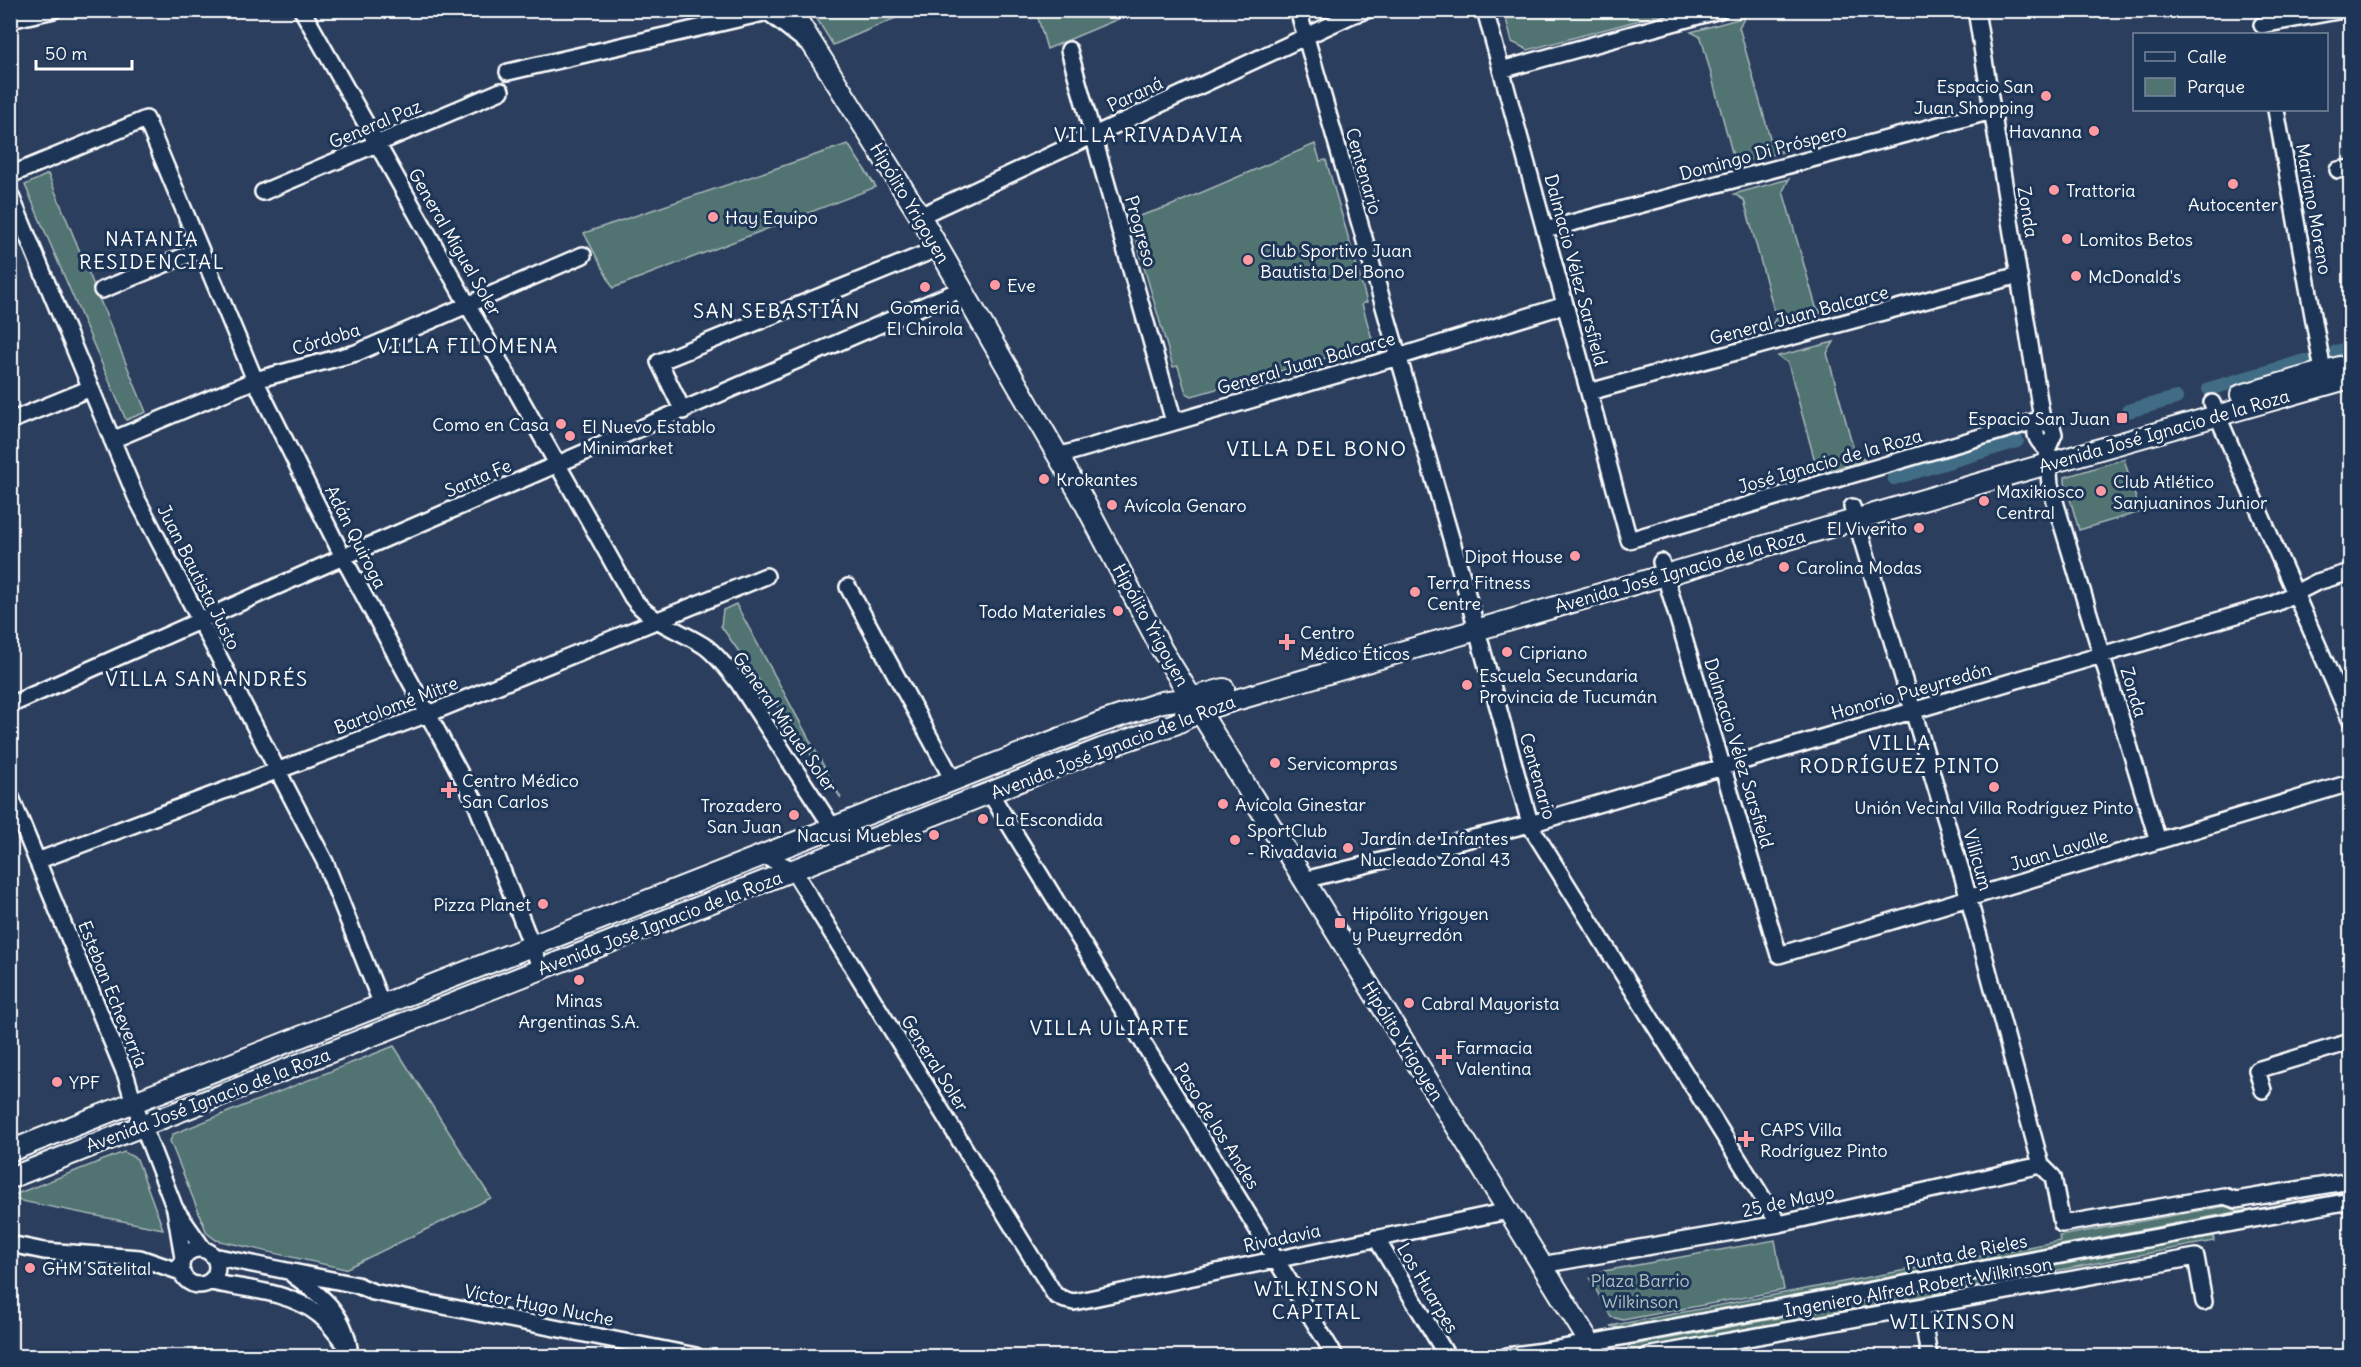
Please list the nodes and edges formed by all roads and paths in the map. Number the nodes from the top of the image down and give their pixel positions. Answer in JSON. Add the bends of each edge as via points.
{"nodes":[{"id":1,"x":54,"y":10,"type":"edge"},
{"id":2,"x":302,"y":10,"type":"edge"},
{"id":3,"x":791,"y":10,"type":"edge"},
{"id":4,"x":1298,"y":10,"type":"edge"},
{"id":5,"x":1367,"y":10,"type":"edge"},
{"id":6,"x":1485,"y":10,"type":"edge"},
{"id":7,"x":1720,"y":10,"type":"edge"},
{"id":8,"x":1976,"y":10,"type":"edge"},
{"id":9,"x":2343,"y":10,"type":"edge"},
{"id":10,"x":10,"y":20,"type":"edge"},
{"id":11,"x":2261,"y":23,"type":"edge"},
{"id":12,"x":1305,"y":37,"type":"junction"},
{"id":13,"x":812,"y":46,"type":"junction"},
{"id":14,"x":1070,"y":50,"type":"dead end"},
{"id":15,"x":1501,"y":70,"type":"junction"},
{"id":16,"x":508,"y":72,"type":"dead end"},
{"id":17,"x":501,"y":91,"type":"dead end"},
{"id":18,"x":1992,"y":111,"type":"junction"},
{"id":19,"x":2276,"y":111,"type":"edge"},
{"id":20,"x":1093,"y":135,"type":"junction"},
{"id":21,"x":376,"y":144,"type":"junction"},
{"id":22,"x":10,"y":175,"type":"edge"},
{"id":23,"x":263,"y":192,"type":"dead end"},
{"id":24,"x":10,"y":194,"type":"edge"},
{"id":25,"x":920,"y":216,"type":"junction"},
{"id":26,"x":1545,"y":230,"type":"junction"},
{"id":27,"x":939,"y":248,"type":"junction"},
{"id":28,"x":199,"y":250,"type":"junction"},
{"id":29,"x":583,"y":255,"type":"dead end"},
{"id":30,"x":2019,"y":275,"type":"junction"},
{"id":31,"x":962,"y":289,"type":"junction"},
{"id":32,"x":102,"y":290,"type":"dead end"},
{"id":33,"x":468,"y":305,"type":"junction"},
{"id":34,"x":1565,"y":305,"type":"junction"},
{"id":35,"x":1398,"y":357,"type":"junction"},
{"id":36,"x":2350,"y":364,"type":"edge"},
{"id":37,"x":2350,"y":378,"type":"edge"},
{"id":38,"x":2324,"y":379,"type":"junction"},
{"id":39,"x":255,"y":380,"type":"junction"},
{"id":40,"x":91,"y":388,"type":"junction"},
{"id":41,"x":1589,"y":392,"type":"junction"},
{"id":42,"x":2215,"y":410,"type":"junction"},
{"id":43,"x":683,"y":411,"type":"junction"},
{"id":44,"x":2042,"y":419,"type":"junction"},
{"id":45,"x":10,"y":421,"type":"edge"},
{"id":46,"x":1174,"y":422,"type":"junction"},
{"id":47,"x":112,"y":440,"type":"junction"},
{"id":48,"x":1058,"y":456,"type":"junction"},
{"id":49,"x":2048,"y":457,"type":"junction"},
{"id":50,"x":559,"y":465,"type":"junction"},
{"id":51,"x":1854,"y":513,"type":"junction"},
{"id":52,"x":1629,"y":540,"type":"joint"},
{"id":53,"x":343,"y":557,"type":"junction"},
{"id":54,"x":1663,"y":569,"type":"junction"},
{"id":55,"x":2350,"y":572,"type":"edge"},
{"id":56,"x":766,"y":576,"type":"dead end"},
{"id":57,"x":848,"y":587,"type":"dead end"},
{"id":58,"x":2295,"y":593,"type":"junction"},
{"id":59,"x":657,"y":620,"type":"junction"},
{"id":60,"x":200,"y":621,"type":"junction"},
{"id":61,"x":1474,"y":623,"type":"junction"},
{"id":62,"x":2102,"y":655,"type":"junction"},
{"id":63,"x":10,"y":705,"type":"edge"},
{"id":64,"x":1196,"y":705,"type":"junction"},
{"id":65,"x":1913,"y":711,"type":"junction"},
{"id":66,"x":428,"y":714,"type":"junction"},
{"id":67,"x":2350,"y":719,"type":"edge"},
{"id":68,"x":1723,"y":767,"type":"junction"},
{"id":69,"x":278,"y":771,"type":"junction"},
{"id":70,"x":953,"y":780,"type":"junction"},
{"id":71,"x":2350,"y":783,"type":"edge"},
{"id":72,"x":990,"y":793,"type":"junction"},
{"id":73,"x":10,"y":795,"type":"edge"},
{"id":74,"x":1530,"y":824,"type":"junction"},
{"id":75,"x":833,"y":828,"type":"junction"},
{"id":76,"x":2158,"y":841,"type":"junction"},
{"id":77,"x":865,"y":842,"type":"junction"},
{"id":78,"x":763,"y":855,"type":"junction"},
{"id":79,"x":37,"y":861,"type":"junction"},
{"id":80,"x":793,"y":870,"type":"junction"},
{"id":81,"x":1304,"y":880,"type":"junction"},
{"id":82,"x":1969,"y":898,"type":"junction"},
{"id":83,"x":531,"y":946,"type":"junction"},
{"id":84,"x":1779,"y":955,"type":"joint"},
{"id":85,"x":541,"y":969,"type":"junction"},
{"id":86,"x":382,"y":1005,"type":"junction"},
{"id":87,"x":2350,"y":1042,"type":"edge"},
{"id":88,"x":2263,"y":1090,"type":"dead end"},
{"id":89,"x":134,"y":1103,"type":"junction"},
{"id":90,"x":142,"y":1126,"type":"junction"},
{"id":91,"x":10,"y":1151,"type":"edge"},
{"id":92,"x":2042,"y":1165,"type":"junction"},
{"id":93,"x":10,"y":1178,"type":"edge"},
{"id":94,"x":2350,"y":1181,"type":"edge"},
{"id":95,"x":2350,"y":1201,"type":"edge"},
{"id":96,"x":175,"y":1209,"type":"junction"},
{"id":97,"x":1508,"y":1211,"type":"junction"},
{"id":98,"x":1779,"y":1224,"type":"junction"},
{"id":99,"x":1376,"y":1239,"type":"junction"},
{"id":100,"x":10,"y":1244,"type":"edge"},
{"id":101,"x":208,"y":1253,"type":"junction"},
{"id":102,"x":1276,"y":1260,"type":"junction"},
{"id":103,"x":182,"y":1265,"type":"junction"},
{"id":104,"x":1541,"y":1265,"type":"junction"},
{"id":105,"x":289,"y":1272,"type":"junction"},
{"id":106,"x":210,"y":1281,"type":"junction"},
{"id":107,"x":314,"y":1290,"type":"junction"},
{"id":108,"x":373,"y":1292,"type":"junction"},
{"id":109,"x":279,"y":1296,"type":"junction"},
{"id":110,"x":1065,"y":1300,"type":"joint"},
{"id":111,"x":2204,"y":1302,"type":"dead end"},
{"id":112,"x":1921,"y":1307,"type":"junction"},
{"id":113,"x":1593,"y":1350,"type":"edge"},
{"id":114,"x":351,"y":1353,"type":"edge"},
{"id":115,"x":696,"y":1356,"type":"edge"},
{"id":116,"x":1335,"y":1356,"type":"edge"},
{"id":117,"x":1447,"y":1356,"type":"edge"},
{"id":118,"x":1507,"y":1356,"type":"edge"},
{"id":119,"x":1647,"y":1356,"type":"edge"},
{"id":120,"x":1929,"y":1356,"type":"edge"}],
"edges":[{"from":1,"to":10,"type":"street"},
{"from":2,"to":21,"type":"street","name":"General Miguel Soler"},
{"from":3,"to":13,"type":"main road","name":"Hipólito Yrigoyen"},
{"from":4,"to":12,"type":"street","name":"Centenario"},
{"from":5,"to":12,"type":"street","name":"Paraná"},
{"from":6,"to":15,"type":"street","name":"Dalmacio Vélez Sarsfield"},
{"from":7,"to":15,"type":"street"},
{"from":8,"to":18,"type":"street","name":"Zonda"},
{"from":9,"to":11,"type":"street"},
{"from":12,"to":20,"type":"street","name":"Paraná"},
{"from":12,"to":35,"type":"street","name":"Centenario"},
{"from":13,"to":16,"type":"street","via":[[768,12]]},
{"from":13,"to":25,"type":"main road","name":"Hipólito Yrigoyen"},
{"from":14,"to":20,"type":"street","name":"Progreso"},
{"from":15,"to":26,"type":"street","name":"Dalmacio Vélez Sarsfield"},
{"from":17,"to":21,"type":"street","name":"General Paz"},
{"from":18,"to":26,"type":"street","name":"Domingo Di Próspero"},
{"from":18,"to":30,"type":"street","name":"Zonda"},
{"from":19,"to":38,"type":"street","name":"Mariano Moreno"},
{"from":20,"to":25,"type":"street","name":"Paraná"},
{"from":20,"to":46,"type":"street","name":"Progreso"},
{"from":21,"to":23,"type":"street","name":"General Paz"},
{"from":21,"to":33,"type":"street","name":"General Miguel Soler"},
{"from":22,"to":28,"type":"street","name":"Adán Quiroga","via":[[146,119]]},
{"from":24,"to":40,"type":"street","name":"Juan Bautista Justo"},
{"from":25,"to":27,"type":"main road","name":"Hipólito Yrigoyen"},
{"from":26,"to":34,"type":"street","name":"Dalmacio Vélez Sarsfield"},
{"from":27,"to":31,"type":"main road","name":"Hipólito Yrigoyen"},
{"from":27,"to":43,"type":"street","via":[[659,362]]},
{"from":28,"to":32,"type":"street"},
{"from":28,"to":39,"type":"street","name":"Adán Quiroga"},
{"from":29,"to":33,"type":"street","name":"Córdoba"},
{"from":30,"to":41,"type":"street","name":"General Juan Balcarce"},
{"from":30,"to":44,"type":"street","name":"Zonda"},
{"from":31,"to":43,"type":"street","name":"Santa Fe"},
{"from":31,"to":48,"type":"main road","name":"Hipólito Yrigoyen"},
{"from":33,"to":39,"type":"street","name":"Córdoba","via":[[356,353]]},
{"from":33,"to":50,"type":"street","name":"General Miguel Soler"},
{"from":34,"to":35,"type":"street","name":"General Juan Balcarce"},
{"from":34,"to":41,"type":"street","name":"Dalmacio Vélez Sarsfield"},
{"from":35,"to":46,"type":"street","name":"General Juan Balcarce"},
{"from":35,"to":61,"type":"street","name":"Centenario"},
{"from":36,"to":38,"type":"main road","name":"Avenida José Ignacio de la Roza"},
{"from":37,"to":38,"type":"main road","name":"Avenida José Ignacio de la Roza"},
{"from":38,"to":42,"type":"main road","name":"Avenida José Ignacio de la Roza"},
{"from":39,"to":47,"type":"street","name":"Córdoba"},
{"from":39,"to":53,"type":"street","name":"Adán Quiroga"},
{"from":40,"to":45,"type":"street"},
{"from":40,"to":47,"type":"street","name":"Juan Bautista Justo"},
{"from":41,"to":52,"type":"street","name":"Dalmacio Vélez Sarsfield"},
{"from":42,"to":49,"type":"main road","name":"Avenida José Ignacio de la Roza"},
{"from":42,"to":58,"type":"street"},
{"from":43,"to":50,"type":"street","name":"Santa Fe"},
{"from":44,"to":49,"type":"street","name":"Zonda","via":[[2035,433]]},
{"from":44,"to":52,"type":"street","name":"José Ignacio de la Roza"},
{"from":46,"to":48,"type":"street","name":"General Juan Balcarce"},
{"from":47,"to":60,"type":"street","name":"Juan Bautista Justo","via":[[136,497]]},
{"from":48,"to":64,"type":"main road","name":"Hipólito Yrigoyen","via":[[1162,650]]},
{"from":49,"to":51,"type":"main road","name":"Avenida José Ignacio de la Roza"},
{"from":49,"to":62,"type":"street","name":"Zonda","via":[[2050,485]]},
{"from":50,"to":53,"type":"street","name":"Santa Fe"},
{"from":50,"to":59,"type":"street","name":"General Miguel Soler","via":[[632,597]]},
{"from":51,"to":54,"type":"main road","name":"Avenida José Ignacio de la Roza"},
{"from":51,"to":65,"type":"street","name":"Villicum"},
{"from":53,"to":60,"type":"street","name":"Santa Fe"},
{"from":53,"to":66,"type":"street","name":"Adán Quiroga"},
{"from":54,"to":61,"type":"main road","name":"Avenida José Ignacio de la Roza"},
{"from":54,"to":68,"type":"street","name":"Dalmacio Vélez Sarsfield"},
{"from":55,"to":58,"type":"street","name":"Honorio Pueyrredón"},
{"from":56,"to":59,"type":"street","name":"Bartolomé Mitre"},
{"from":57,"to":70,"type":"street"},
{"from":58,"to":62,"type":"street","name":"Honorio Pueyrredón","via":[[2274,604]]},
{"from":58,"to":67,"type":"street"},
{"from":59,"to":66,"type":"street","name":"Bartolomé Mitre"},
{"from":59,"to":75,"type":"street","name":"General Miguel Soler","via":[[707,648],[722,663]]},
{"from":60,"to":63,"type":"street","name":"Santa Fe"},
{"from":60,"to":69,"type":"street","name":"Juan Bautista Justo"},
{"from":61,"to":64,"type":"main road","name":"Avenida José Ignacio de la Roza"},
{"from":61,"to":74,"type":"street","name":"Centenario"},
{"from":62,"to":65,"type":"street","name":"Honorio Pueyrredón"},
{"from":62,"to":76,"type":"street","name":"Zonda"},
{"from":64,"to":70,"type":"main road","name":"Avenida José Ignacio de la Roza","via":[[1162,702]]},
{"from":64,"to":72,"type":"main road","name":"Avenida José Ignacio de la Roza","via":[[1174,724]]},
{"from":64,"to":81,"type":"main road","name":"Hipólito Yrigoyen"},
{"from":65,"to":68,"type":"street","name":"Honorio Pueyrredón"},
{"from":65,"to":82,"type":"street","name":"Villicum"},
{"from":66,"to":69,"type":"street","name":"Bartolomé Mitre"},
{"from":66,"to":83,"type":"street","name":"Adán Quiroga","via":[[475,801]]},
{"from":68,"to":74,"type":"street","name":"Honorio Pueyrredón"},
{"from":68,"to":84,"type":"street","name":"Dalmacio Vélez Sarsfield"},
{"from":69,"to":79,"type":"street","name":"Bartolomé Mitre"},
{"from":69,"to":86,"type":"street","name":"Juan Bautista Justo","via":[[325,862]]},
{"from":70,"to":75,"type":"main road","name":"Avenida José Ignacio de la Roza"},
{"from":71,"to":76,"type":"street","name":"Juan Lavalle"},
{"from":72,"to":77,"type":"main road","name":"Avenida José Ignacio de la Roza"},
{"from":72,"to":102,"type":"street","name":"Paso de los Andes"},
{"from":73,"to":79,"type":"street","name":"Esteban Echeverría"},
{"from":74,"to":81,"type":"street","name":"Honorio Pueyrredón"},
{"from":74,"to":98,"type":"street","name":"Centenario"},
{"from":75,"to":77,"type":"street","via":[[846,837]]},
{"from":75,"to":78,"type":"main road","name":"Avenida José Ignacio de la Roza"},
{"from":76,"to":82,"type":"street","name":"Juan Lavalle"},
{"from":77,"to":80,"type":"main road","name":"Avenida José Ignacio de la Roza"},
{"from":78,"to":80,"type":"street"},
{"from":78,"to":83,"type":"main road","name":"Avenida José Ignacio de la Roza"},
{"from":79,"to":89,"type":"street","name":"Esteban Echeverría"},
{"from":80,"to":85,"type":"main road","name":"Avenida José Ignacio de la Roza"},
{"from":80,"to":110,"type":"street","name":"General Soler","via":[[1055,1295]]},
{"from":81,"to":97,"type":"main road","name":"Hipólito Yrigoyen"},
{"from":82,"to":84,"type":"street","name":"Juan Lavalle"},
{"from":82,"to":92,"type":"street","name":"Villicum"},
{"from":83,"to":85,"type":"street","name":"Adán Quiroga"},
{"from":83,"to":86,"type":"main road","name":"Avenida José Ignacio de la Roza"},
{"from":85,"to":90,"type":"main road","name":"Avenida José Ignacio de la Roza"},
{"from":86,"to":89,"type":"main road","name":"Avenida José Ignacio de la Roza"},
{"from":87,"to":88,"type":"street","via":[[2257,1070]]},
{"from":89,"to":90,"type":"street","name":"Esteban Echeverría"},
{"from":89,"to":91,"type":"main road","name":"Avenida José Ignacio de la Roza"},
{"from":90,"to":93,"type":"main road","name":"Avenida José Ignacio de la Roza"},
{"from":90,"to":96,"type":"street","name":"Esteban Echeverría"},
{"from":92,"to":94,"type":"street","name":"Villicum","via":[[2053,1177],[2062,1224],[2224,1196],[2236,1200]]},
{"from":92,"to":98,"type":"street","name":"25 de Mayo"},
{"from":95,"to":113,"type":"street","name":"Punta de Rieles"},
{"from":96,"to":101,"type":"street","name":"Esteban Echeverría"},
{"from":96,"to":103,"type":"street","name":"Esteban Echeverría"},
{"from":97,"to":99,"type":"street","name":"Rivadavia"},
{"from":97,"to":104,"type":"main road","name":"Hipólito Yrigoyen"},
{"from":98,"to":104,"type":"street","name":"25 de Mayo"},
{"from":99,"to":102,"type":"street","name":"Rivadavia"},
{"from":99,"to":117,"type":"street","name":"Los Huarpes"},
{"from":100,"to":103,"type":"street"},
{"from":101,"to":103,"type":"street","via":[[191,1250]]},
{"from":101,"to":105,"type":"street"},
{"from":101,"to":106,"type":"street","via":[[217,1264]]},
{"from":102,"to":110,"type":"street","name":"Rivadavia","via":[[1074,1302]]},
{"from":102,"to":116,"type":"street","name":"Paso de los Andes"},
{"from":103,"to":106,"type":"street","via":[[184,1279],[196,1285]]},
{"from":104,"to":113,"type":"main road","name":"Hipólito Yrigoyen"},
{"from":105,"to":107,"type":"street"},
{"from":105,"to":108,"type":"street","name":"Víctor Hugo Nuche","via":[[357,1285]]},
{"from":106,"to":109,"type":"street"},
{"from":107,"to":108,"type":"street","name":"Víctor Hugo Nuche"},
{"from":107,"to":109,"type":"street"},
{"from":107,"to":114,"type":"street","via":[[339,1318],[347,1332]]},
{"from":108,"to":115,"type":"street","name":"Víctor Hugo Nuche"},
{"from":109,"to":114,"type":"street","via":[[318,1314]]},
{"from":111,"to":112,"type":"street","name":"Ingeniero Alfred Robert Wilkinson","via":[[2196,1257]]},
{"from":112,"to":119,"type":"street","name":"Ingeniero Alfred Robert Wilkinson"},
{"from":112,"to":120,"type":"street"},
{"from":113,"to":118,"type":"street"}]}
